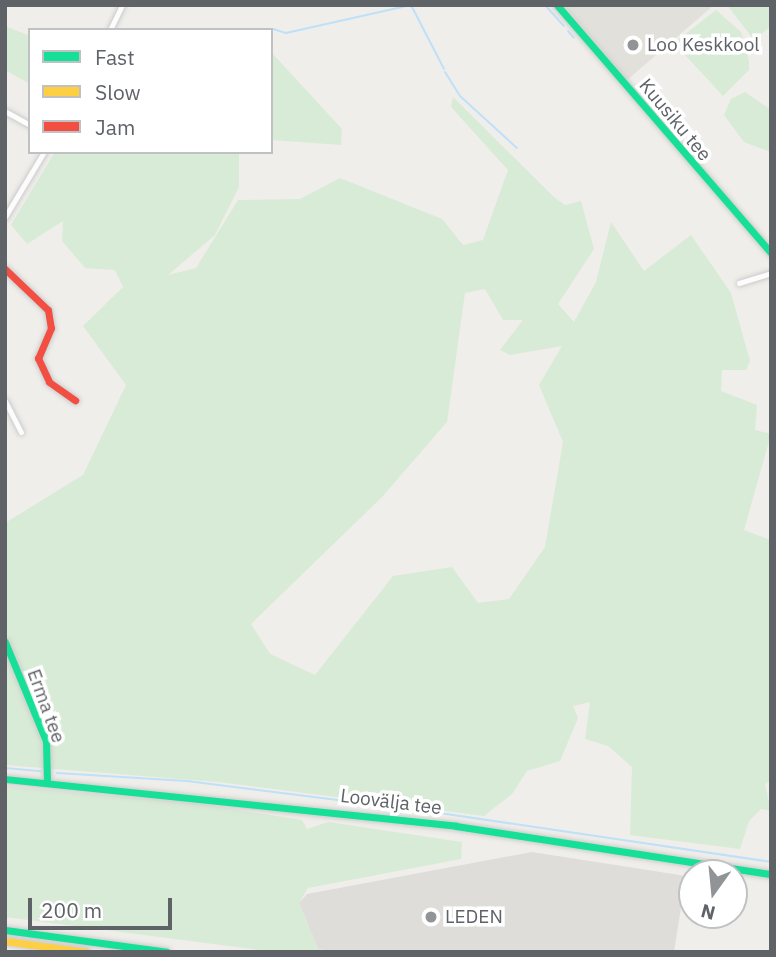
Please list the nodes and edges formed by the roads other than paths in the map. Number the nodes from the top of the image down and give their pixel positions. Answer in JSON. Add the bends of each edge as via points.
{"nodes":[{"id":1,"x":122,"y":5,"type":"edge"},
{"id":2,"x":557,"y":5,"type":"edge"},
{"id":3,"x":111,"y":28,"type":"edge"},
{"id":4,"x":5,"y":111,"type":"edge"},
{"id":5,"x":28,"y":124,"type":"edge"},
{"id":6,"x":43,"y":154,"type":"edge"},
{"id":7,"x":5,"y":217,"type":"edge"},
{"id":8,"x":771,"y":253,"type":"edge"},
{"id":9,"x":5,"y":269,"type":"edge"},
{"id":10,"x":771,"y":273,"type":"edge"},
{"id":11,"x":739,"y":283,"type":"dead end"},
{"id":12,"x":5,"y":400,"type":"edge"},
{"id":13,"x":75,"y":400,"type":"dead end"},
{"id":14,"x":21,"y":432,"type":"dead end"},
{"id":15,"x":5,"y":642,"type":"edge"},
{"id":16,"x":5,"y":779,"type":"edge"},
{"id":17,"x":47,"y":783,"type":"junction"},
{"id":18,"x":771,"y":874,"type":"edge"},
{"id":19,"x":5,"y":930,"type":"edge"},
{"id":20,"x":5,"y":941,"type":"edge"},
{"id":21,"x":86,"y":952,"type":"edge"},
{"id":22,"x":167,"y":952,"type":"edge"}],
"edges":[{"from":1,"to":3,"type":"street"},
{"from":2,"to":8,"type":"main road","name":"Kuusiku tee"},
{"from":4,"to":5,"type":"street"},
{"from":6,"to":7,"type":"street"},
{"from":9,"to":13,"type":"main road","via":[[48,310],[51,328],[38,358],[49,382]]},
{"from":10,"to":11,"type":"street"},
{"from":12,"to":14,"type":"street"},
{"from":15,"to":17,"type":"main road","name":"Erma tee","via":[[46,741]]},
{"from":16,"to":17,"type":"main road","name":"Loovälja tee"},
{"from":17,"to":18,"type":"main road","name":"Loovälja tee","via":[[456,826]]},
{"from":19,"to":22,"type":"main road"},
{"from":20,"to":21,"type":"main road"}]}
